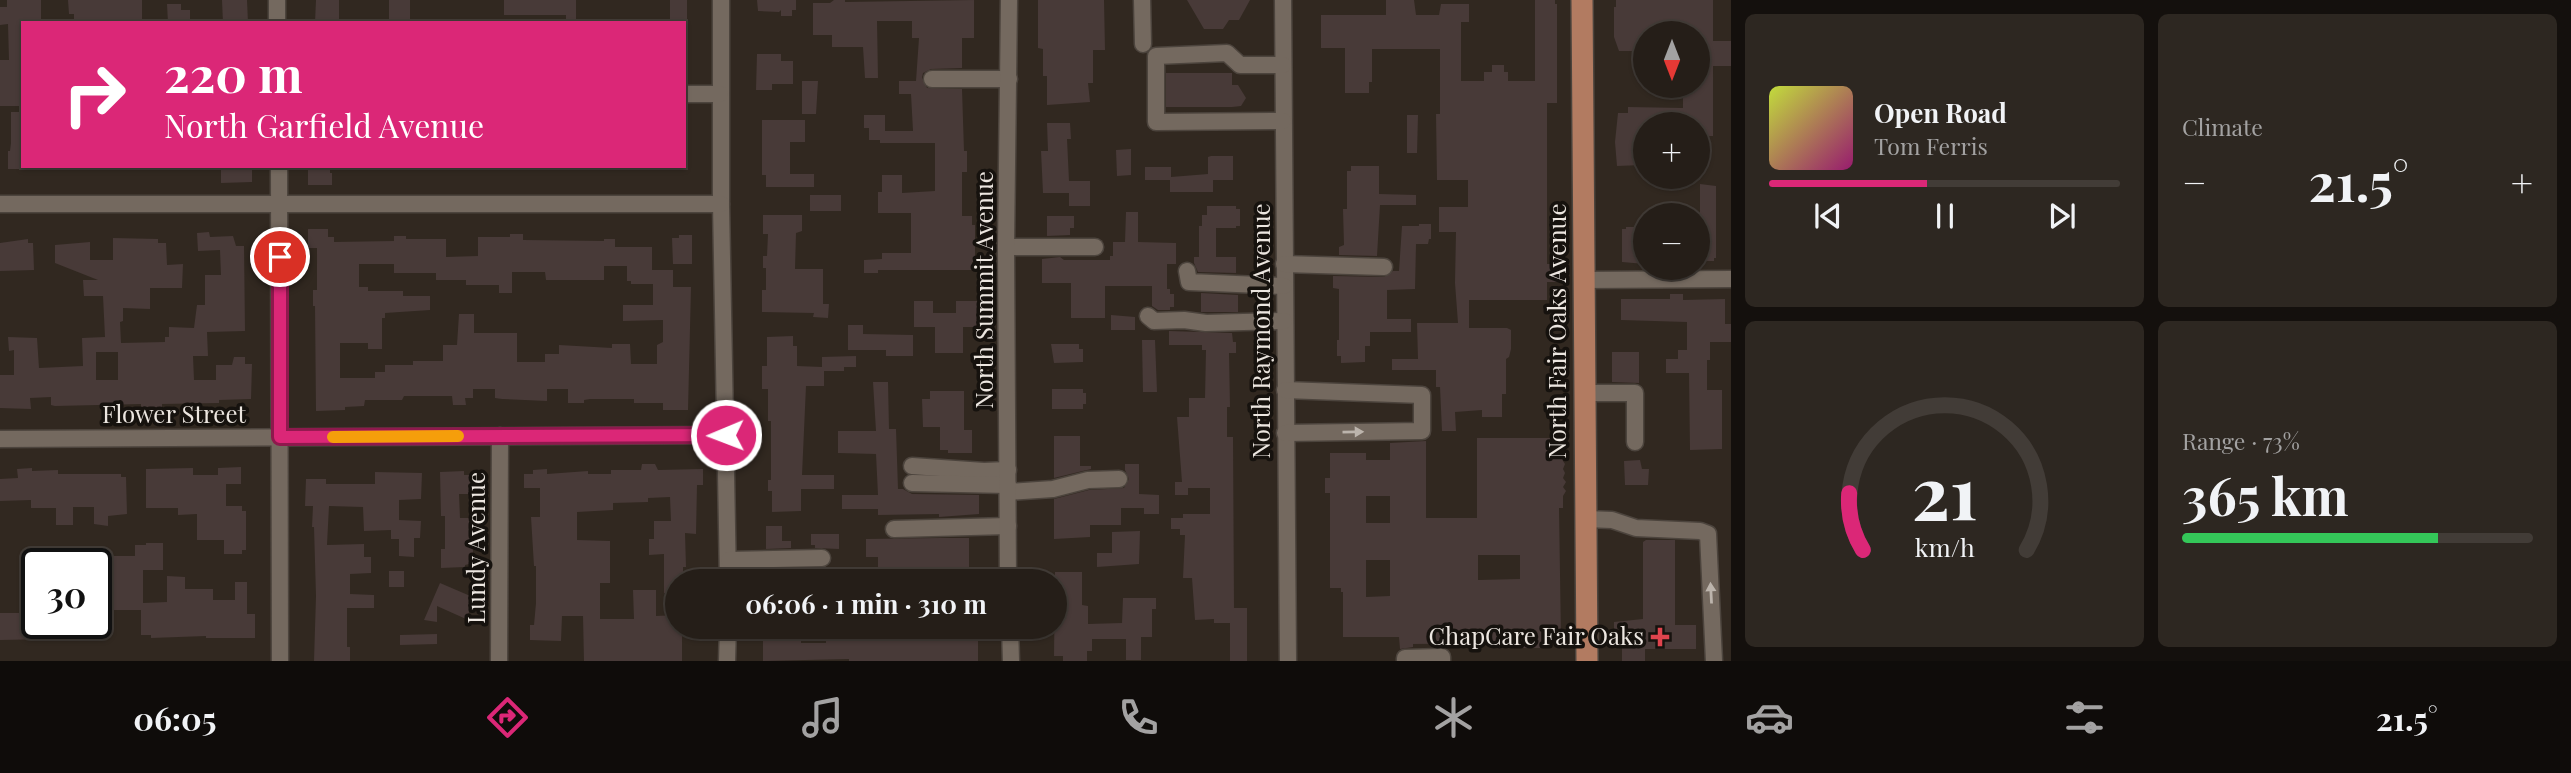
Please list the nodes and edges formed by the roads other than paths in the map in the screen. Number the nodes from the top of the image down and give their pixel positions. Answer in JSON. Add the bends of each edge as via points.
{"nodes":[{"id":1,"x":277,"y":0,"type":"edge"},
{"id":2,"x":721,"y":0,"type":"edge"},
{"id":3,"x":1009,"y":0,"type":"edge"},
{"id":4,"x":1142,"y":0,"type":"edge"},
{"id":5,"x":1283,"y":0,"type":"edge"},
{"id":6,"x":1582,"y":0,"type":"edge"},
{"id":7,"x":277,"y":21,"type":"edge"},
{"id":8,"x":1143,"y":44,"type":"dead end"},
{"id":9,"x":1283,"y":65,"type":"junction"},
{"id":10,"x":932,"y":79,"type":"dead end"},
{"id":11,"x":1009,"y":79,"type":"junction"},
{"id":12,"x":686,"y":94,"type":"edge"},
{"id":13,"x":720,"y":94,"type":"junction"},
{"id":14,"x":1283,"y":121,"type":"junction"},
{"id":15,"x":279,"y":168,"type":"edge"},
{"id":16,"x":0,"y":204,"type":"edge"},
{"id":17,"x":279,"y":204,"type":"junction"},
{"id":18,"x":721,"y":204,"type":"junction"},
{"id":19,"x":1006,"y":247,"type":"junction"},
{"id":20,"x":1096,"y":247,"type":"dead end"},
{"id":21,"x":1284,"y":264,"type":"junction"},
{"id":22,"x":1384,"y":267,"type":"dead end"},
{"id":23,"x":1187,"y":271,"type":"dead end"},
{"id":24,"x":1731,"y":279,"type":"edge"},
{"id":25,"x":1584,"y":280,"type":"junction"},
{"id":26,"x":1284,"y":286,"type":"junction"},
{"id":27,"x":1148,"y":316,"type":"dead end"},
{"id":28,"x":1284,"y":321,"type":"junction"},
{"id":29,"x":1285,"y":390,"type":"junction"},
{"id":30,"x":1585,"y":393,"type":"junction"},
{"id":31,"x":1285,"y":433,"type":"junction"},
{"id":32,"x":726,"y":435,"type":"junction"},
{"id":33,"x":500,"y":436,"type":"junction"},
{"id":34,"x":280,"y":437,"type":"junction"},
{"id":35,"x":0,"y":439,"type":"edge"},
{"id":36,"x":1635,"y":442,"type":"dead end"},
{"id":37,"x":912,"y":466,"type":"dead end"},
{"id":38,"x":1119,"y":479,"type":"dead end"},
{"id":39,"x":1008,"y":482,"type":"junction"},
{"id":40,"x":912,"y":483,"type":"dead end"},
{"id":41,"x":1586,"y":519,"type":"junction"},
{"id":42,"x":1008,"y":526,"type":"junction"},
{"id":43,"x":894,"y":529,"type":"dead end"},
{"id":44,"x":822,"y":558,"type":"dead end"},
{"id":45,"x":729,"y":560,"type":"junction"},
{"id":46,"x":729,"y":569,"type":"edge"},
{"id":47,"x":1008,"y":569,"type":"edge"},
{"id":48,"x":728,"y":639,"type":"edge"},
{"id":49,"x":1010,"y":639,"type":"edge"},
{"id":50,"x":280,"y":661,"type":"edge"},
{"id":51,"x":499,"y":661,"type":"edge"},
{"id":52,"x":727,"y":661,"type":"edge"},
{"id":53,"x":1011,"y":661,"type":"edge"},
{"id":54,"x":1288,"y":661,"type":"edge"},
{"id":55,"x":1405,"y":661,"type":"edge"},
{"id":56,"x":1442,"y":661,"type":"edge"},
{"id":57,"x":1587,"y":661,"type":"edge"},
{"id":58,"x":1714,"y":661,"type":"edge"}],
"edges":[{"from":1,"to":7,"type":"street"},
{"from":2,"to":13,"type":"street"},
{"from":3,"to":11,"type":"street","name":"North Summit Avenue"},
{"from":4,"to":8,"type":"street"},
{"from":5,"to":9,"type":"street","name":"North Raymond Avenue"},
{"from":6,"to":25,"type":"main road","name":"North Fair Oaks Avenue"},
{"from":9,"to":14,"type":"street","name":"North Raymond Avenue"},
{"from":9,"to":14,"type":"street","via":[[1240,65],[1227,53],[1156,56],[1156,122]]},
{"from":10,"to":11,"type":"street"},
{"from":11,"to":19,"type":"street","name":"North Summit Avenue"},
{"from":12,"to":13,"type":"street"},
{"from":13,"to":18,"type":"street"},
{"from":14,"to":21,"type":"street","name":"North Raymond Avenue"},
{"from":15,"to":17,"type":"street"},
{"from":16,"to":17,"type":"street"},
{"from":17,"to":18,"type":"street"},
{"from":17,"to":34,"type":"street"},
{"from":18,"to":32,"type":"street"},
{"from":19,"to":20,"type":"street"},
{"from":19,"to":39,"type":"street","name":"North Summit Avenue"},
{"from":21,"to":22,"type":"street"},
{"from":21,"to":26,"type":"street","name":"North Raymond Avenue"},
{"from":23,"to":26,"type":"street","via":[[1189,282]]},
{"from":24,"to":25,"type":"street"},
{"from":25,"to":30,"type":"main road","name":"North Fair Oaks Avenue"},
{"from":26,"to":28,"type":"street","name":"North Raymond Avenue"},
{"from":27,"to":28,"type":"street","via":[[1154,321],[1206,323]]},
{"from":28,"to":29,"type":"street","name":"North Raymond Avenue"},
{"from":29,"to":31,"type":"street","name":"North Raymond Avenue"},
{"from":31,"to":29,"type":"street","one_way":true,"via":[[1422,430],[1422,395]]},
{"from":30,"to":36,"type":"street","via":[[1635,393]]},
{"from":30,"to":41,"type":"main road","name":"North Fair Oaks Avenue"},
{"from":31,"to":54,"type":"street","name":"North Raymond Avenue"},
{"from":32,"to":33,"type":"street","name":"Flower Street"},
{"from":32,"to":45,"type":"street"},
{"from":33,"to":34,"type":"street","name":"Flower Street"},
{"from":33,"to":51,"type":"street","name":"Lundy Avenue"},
{"from":34,"to":35,"type":"street","name":"Flower Street"},
{"from":34,"to":50,"type":"street"},
{"from":37,"to":39,"type":"street","via":[[984,471]]},
{"from":38,"to":39,"type":"street","via":[[1088,480],[1053,489]]},
{"from":39,"to":40,"type":"street"},
{"from":39,"to":42,"type":"street","name":"North Summit Avenue"},
{"from":41,"to":57,"type":"main road","name":"North Fair Oaks Avenue"},
{"from":58,"to":41,"type":"street","one_way":true,"via":[[1708,534]]},
{"from":42,"to":43,"type":"street"},
{"from":42,"to":47,"type":"street","name":"North Summit Avenue"},
{"from":44,"to":45,"type":"street"},
{"from":45,"to":46,"type":"street"},
{"from":48,"to":52,"type":"street"},
{"from":49,"to":53,"type":"street"},
{"from":55,"to":56,"type":"street","via":[[1442,657]]}]}
